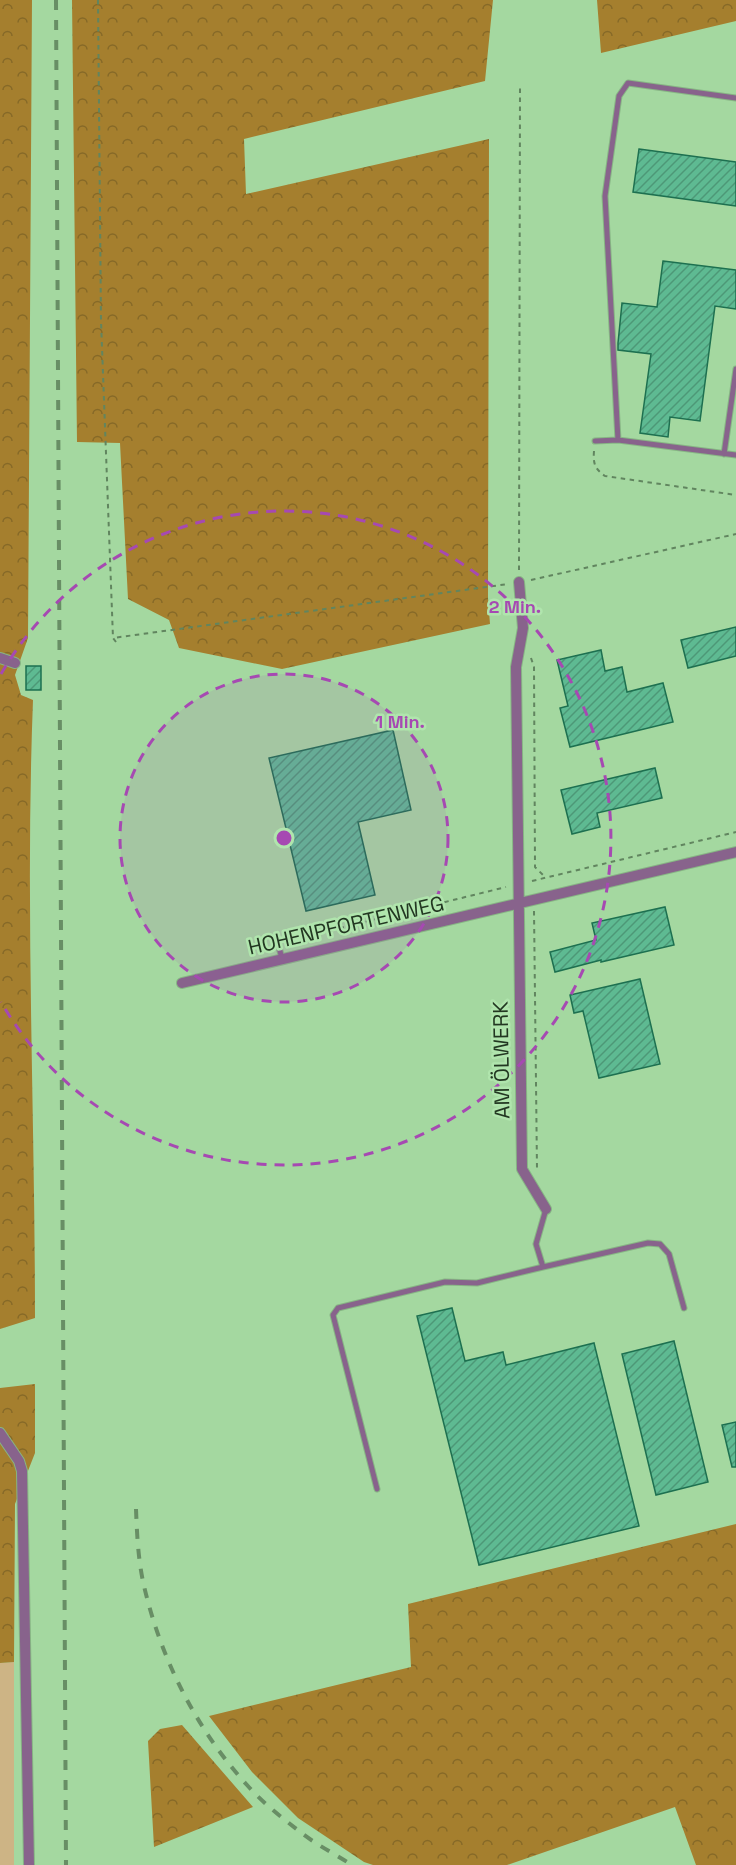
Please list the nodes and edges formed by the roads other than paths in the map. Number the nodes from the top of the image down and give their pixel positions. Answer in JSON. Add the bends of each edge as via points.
{"nodes":[{"id":1,"x":736,"y":98,"type":"edge"},
{"id":2,"x":736,"y":369,"type":"edge"},
{"id":3,"x":618,"y":440,"type":"junction"},
{"id":4,"x":595,"y":441,"type":"road end"},
{"id":5,"x":724,"y":454,"type":"junction"},
{"id":6,"x":736,"y":455,"type":"edge"},
{"id":7,"x":519,"y":582,"type":"road end"},
{"id":8,"x":0,"y":658,"type":"edge"},
{"id":9,"x":15,"y":663,"type":"dead end"},
{"id":10,"x":736,"y":852,"type":"edge"},
{"id":11,"x":519,"y":903,"type":"junction"},
{"id":12,"x":279,"y":943,"type":"dead end"},
{"id":13,"x":282,"y":960,"type":"junction"},
{"id":14,"x":182,"y":983,"type":"dead end"},
{"id":15,"x":546,"y":1209,"type":"joint"},
{"id":16,"x":543,"y":1267,"type":"junction"},
{"id":17,"x":684,"y":1308,"type":"dead end"},
{"id":18,"x":0,"y":1432,"type":"edge"},
{"id":19,"x":377,"y":1489,"type":"dead end"},
{"id":20,"x":29,"y":1865,"type":"edge"}],
"edges":[{"from":1,"to":3,"type":"lane","via":[[628,83],[619,96],[605,196]]},
{"from":2,"to":5,"type":"lane"},
{"from":3,"to":4,"type":"lane"},
{"from":3,"to":5,"type":"lane"},
{"from":5,"to":6,"type":"lane"},
{"from":7,"to":11,"type":"street"},
{"from":8,"to":9,"type":"street"},
{"from":10,"to":11,"type":"street","name":"HOHENPFORTENWEG"},
{"from":11,"to":13,"type":"street","name":"HOHENPFORTENWEG"},
{"from":11,"to":15,"type":"street","name":"AM ÖLWERK","via":[[522,1168]]},
{"from":12,"to":13,"type":"lane"},
{"from":13,"to":14,"type":"street","name":"HOHENPFORTENWEG"},
{"from":15,"to":16,"type":"lane","via":[[536,1244]]},
{"from":16,"to":17,"type":"lane","via":[[648,1243],[660,1245],[669,1254]]},
{"from":16,"to":19,"type":"lane","via":[[477,1283],[445,1282],[338,1308],[333,1315]]},
{"from":18,"to":20,"type":"street","via":[[22,1471]]}]}
